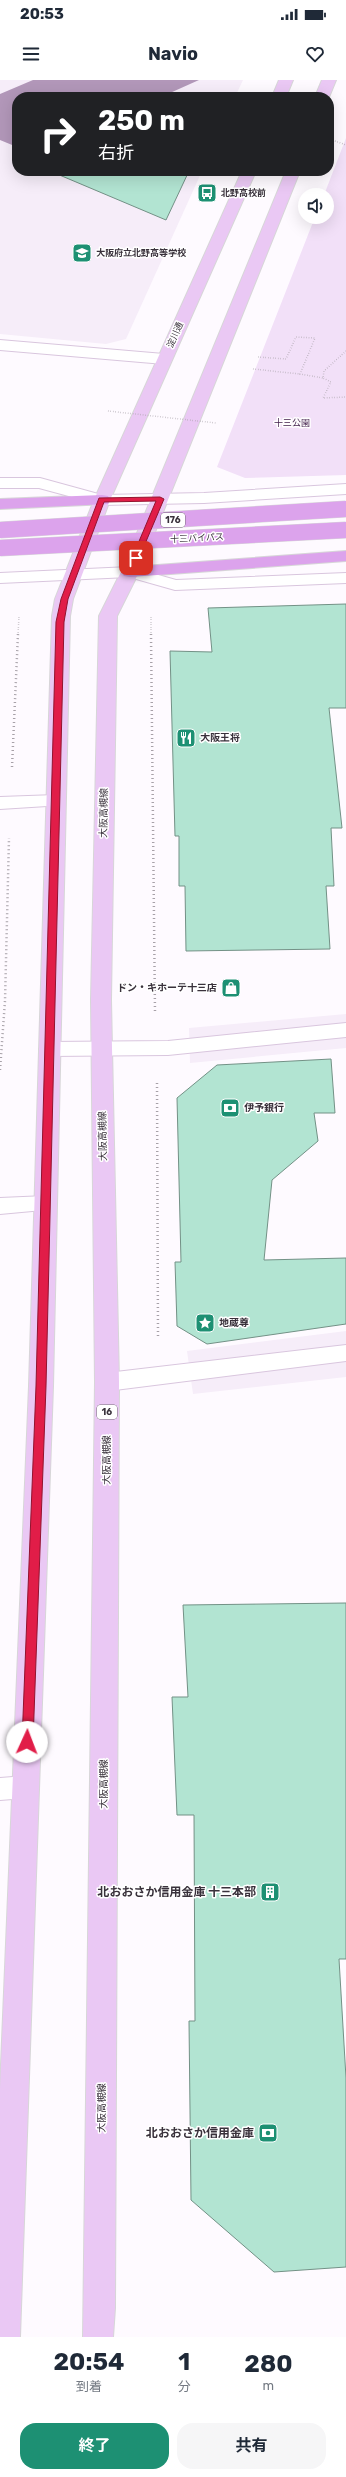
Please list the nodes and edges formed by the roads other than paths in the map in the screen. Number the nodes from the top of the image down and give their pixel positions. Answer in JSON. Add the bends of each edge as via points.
{"nodes":[{"id":1,"x":286,"y":80,"type":"edge"},
{"id":2,"x":329,"y":80,"type":"edge"},
{"id":3,"x":281,"y":92,"type":"edge"},
{"id":4,"x":324,"y":92,"type":"edge"},
{"id":5,"x":247,"y":176,"type":"edge"},
{"id":6,"x":291,"y":176,"type":"edge"},
{"id":7,"x":0,"y":345,"type":"edge"},
{"id":8,"x":164,"y":359,"type":"junction"},
{"id":9,"x":0,"y":483,"type":"edge"},
{"id":10,"x":346,"y":489,"type":"edge"},
{"id":11,"x":160,"y":499,"type":"junction"},
{"id":12,"x":102,"y":500,"type":"junction"},
{"id":13,"x":0,"y":504,"type":"edge"},
{"id":14,"x":346,"y":509,"type":"edge"},
{"id":15,"x":0,"y":530,"type":"edge"},
{"id":16,"x":346,"y":530,"type":"edge"},
{"id":17,"x":0,"y":548,"type":"edge"},
{"id":18,"x":346,"y":556,"type":"edge"},
{"id":19,"x":130,"y":572,"type":"junction"},
{"id":20,"x":74,"y":573,"type":"junction"},
{"id":21,"x":0,"y":578,"type":"edge"},
{"id":22,"x":346,"y":578,"type":"edge"},
{"id":23,"x":56,"y":801,"type":"junction"},
{"id":24,"x":5,"y":803,"type":"edge"},
{"id":25,"x":346,"y":1030,"type":"edge"},
{"id":26,"x":101,"y":1048,"type":"junction"},
{"id":27,"x":49,"y":1049,"type":"junction"},
{"id":28,"x":46,"y":1204,"type":"junction"},
{"id":29,"x":0,"y":1206,"type":"edge"},
{"id":30,"x":346,"y":1352,"type":"edge"},
{"id":31,"x":107,"y":1382,"type":"junction"},
{"id":32,"x":26,"y":1787,"type":"junction"},
{"id":33,"x":0,"y":1789,"type":"edge"},
{"id":34,"x":5,"y":2337,"type":"edge"},
{"id":35,"x":98,"y":2337,"type":"edge"}],
"edges":[{"from":1,"to":3,"type":"main road"},
{"from":2,"to":4,"type":"main road"},
{"from":5,"to":8,"type":"main road","name":"淀川通"},
{"from":6,"to":11,"type":"main road"},
{"from":7,"to":8,"type":"street"},
{"from":8,"to":12,"type":"main road","name":"淀川通"},
{"from":9,"to":12,"type":"street","via":[[40,483]]},
{"from":10,"to":11,"type":"street"},
{"from":11,"to":12,"type":"street"},
{"from":11,"to":19,"type":"main road","name":"大阪高槻線","number":"16"},
{"from":12,"to":13,"type":"highway"},
{"from":12,"to":20,"type":"main road"},
{"from":14,"to":15,"type":"highway","number":"176","bridge":true},
{"from":16,"to":17,"type":"highway","name":"十三バイパス","number":"176","bridge":true},
{"from":18,"to":19,"type":"highway"},
{"from":19,"to":20,"type":"street"},
{"from":19,"to":22,"type":"street","via":[[175,585]]},
{"from":19,"to":26,"type":"main road","name":"大阪高槻線","number":"16","via":[[108,616]]},
{"from":20,"to":21,"type":"street"},
{"from":20,"to":23,"type":"main road","via":[[64,599],[60,622]]},
{"from":23,"to":24,"type":"street"},
{"from":23,"to":27,"type":"main road"},
{"from":25,"to":26,"type":"street","via":[[168,1048]]},
{"from":26,"to":27,"type":"street"},
{"from":26,"to":31,"type":"main road","name":"大阪高槻線","number":"16"},
{"from":27,"to":28,"type":"main road"},
{"from":28,"to":29,"type":"street"},
{"from":28,"to":32,"type":"main road"},
{"from":30,"to":31,"type":"street"},
{"from":31,"to":35,"type":"main road","name":"大阪高槻線","number":"16"},
{"from":32,"to":33,"type":"street"},
{"from":32,"to":34,"type":"main road"}]}
